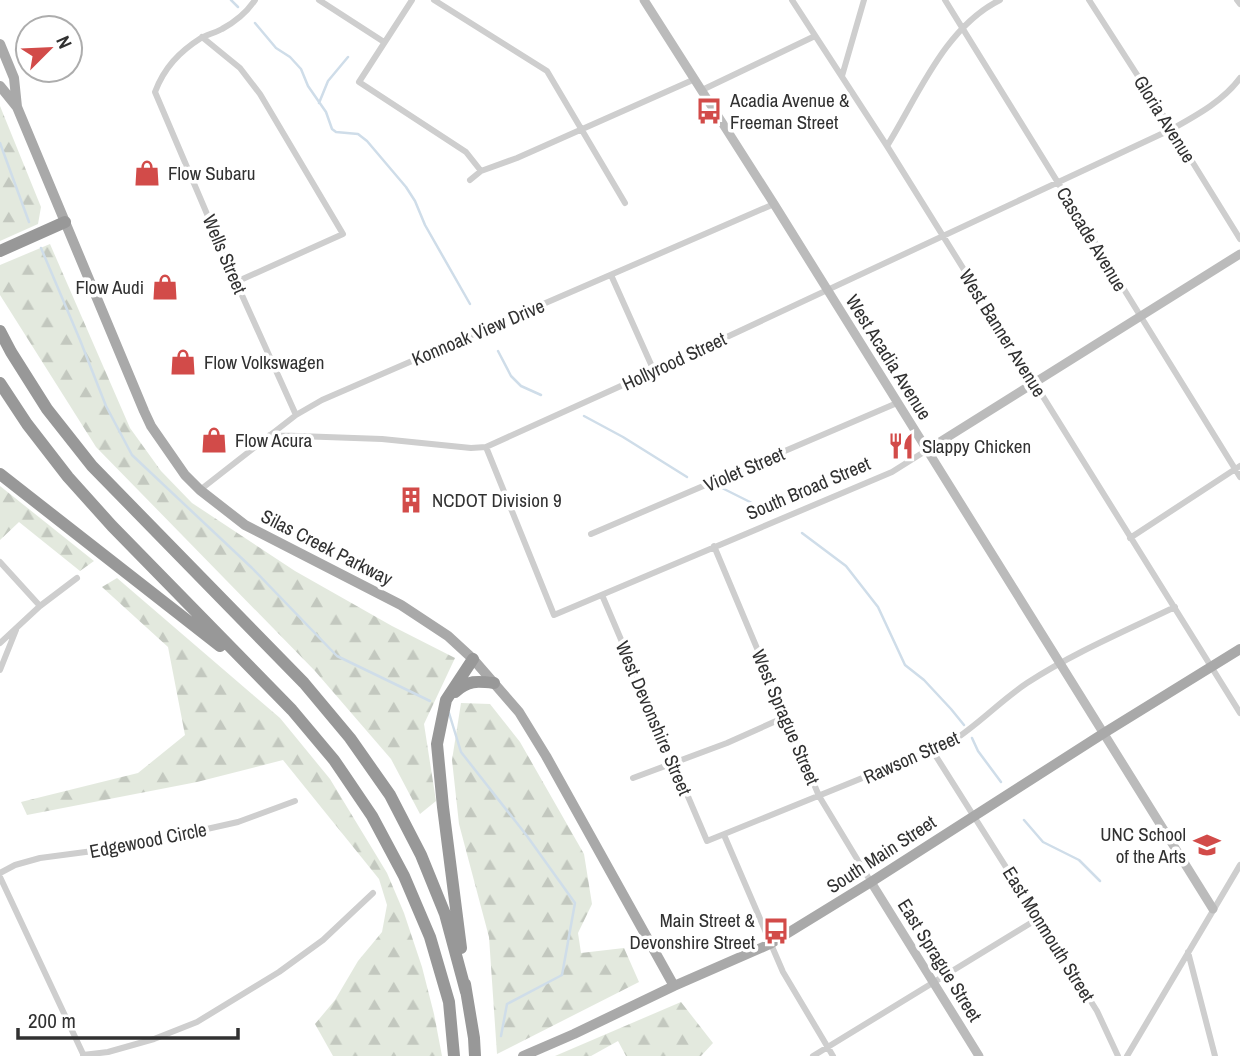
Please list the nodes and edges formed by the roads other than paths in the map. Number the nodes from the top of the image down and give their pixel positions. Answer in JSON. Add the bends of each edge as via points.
{"nodes":[{"id":1,"x":255,"y":0,"type":"edge"},
{"id":2,"x":318,"y":0,"type":"edge"},
{"id":3,"x":412,"y":0,"type":"edge"},
{"id":4,"x":434,"y":0,"type":"edge"},
{"id":5,"x":644,"y":0,"type":"edge"},
{"id":6,"x":792,"y":0,"type":"edge"},
{"id":7,"x":864,"y":0,"type":"edge"},
{"id":8,"x":945,"y":0,"type":"edge"},
{"id":9,"x":1000,"y":0,"type":"edge"},
{"id":10,"x":1089,"y":0,"type":"edge"},
{"id":11,"x":962,"y":27,"type":"junction"},
{"id":12,"x":815,"y":36,"type":"junction"},
{"id":13,"x":202,"y":37,"type":"junction"},
{"id":14,"x":384,"y":42,"type":"junction"},
{"id":15,"x":0,"y":44,"type":"edge"},
{"id":16,"x":842,"y":76,"type":"junction"},
{"id":17,"x":1240,"y":78,"type":"edge"},
{"id":18,"x":695,"y":79,"type":"junction"},
{"id":19,"x":0,"y":86,"type":"edge"},
{"id":20,"x":702,"y":90,"type":"junction"},
{"id":21,"x":17,"y":107,"type":"junction"},
{"id":22,"x":583,"y":130,"type":"junction"},
{"id":23,"x":1172,"y":130,"type":"junction"},
{"id":24,"x":887,"y":146,"type":"junction"},
{"id":25,"x":481,"y":171,"type":"junction"},
{"id":26,"x":470,"y":180,"type":"dead end"},
{"id":27,"x":1057,"y":182,"type":"junction"},
{"id":28,"x":625,"y":203,"type":"dead end"},
{"id":29,"x":774,"y":204,"type":"junction"},
{"id":30,"x":65,"y":222,"type":"junction"},
{"id":31,"x":942,"y":237,"type":"junction"},
{"id":32,"x":1240,"y":239,"type":"edge"},
{"id":33,"x":0,"y":251,"type":"edge"},
{"id":34,"x":1240,"y":254,"type":"edge"},
{"id":35,"x":611,"y":275,"type":"junction"},
{"id":36,"x":236,"y":282,"type":"junction"},
{"id":37,"x":827,"y":290,"type":"junction"},
{"id":38,"x":1139,"y":316,"type":"junction"},
{"id":39,"x":0,"y":331,"type":"edge"},
{"id":40,"x":654,"y":371,"type":"junction"},
{"id":41,"x":0,"y":383,"type":"edge"},
{"id":42,"x":1034,"y":383,"type":"junction"},
{"id":43,"x":897,"y":403,"type":"junction"},
{"id":44,"x":296,"y":415,"type":"junction"},
{"id":45,"x":270,"y":435,"type":"junction"},
{"id":46,"x":486,"y":447,"type":"junction"},
{"id":47,"x":927,"y":450,"type":"junction"},
{"id":48,"x":1238,"y":467,"type":"edge"},
{"id":49,"x":0,"y":474,"type":"edge"},
{"id":50,"x":1240,"y":477,"type":"edge"},
{"id":51,"x":200,"y":490,"type":"junction"},
{"id":52,"x":591,"y":534,"type":"dead end"},
{"id":53,"x":1130,"y":538,"type":"junction"},
{"id":54,"x":715,"y":546,"type":"junction"},
{"id":55,"x":0,"y":562,"type":"edge"},
{"id":56,"x":77,"y":578,"type":"dead end"},
{"id":57,"x":602,"y":595,"type":"junction"},
{"id":58,"x":40,"y":606,"type":"junction"},
{"id":59,"x":1175,"y":607,"type":"junction"},
{"id":60,"x":18,"y":625,"type":"junction"},
{"id":61,"x":0,"y":643,"type":"edge"},
{"id":62,"x":1240,"y":649,"type":"edge"},
{"id":63,"x":473,"y":659,"type":"junction"},
{"id":64,"x":1060,"y":662,"type":"junction"},
{"id":65,"x":1211,"y":667,"type":"junction"},
{"id":66,"x":0,"y":670,"type":"edge"},
{"id":67,"x":260,"y":677,"type":"junction"},
{"id":68,"x":494,"y":683,"type":"junction"},
{"id":69,"x":446,"y":700,"type":"junction"},
{"id":70,"x":1240,"y":713,"type":"edge"},
{"id":71,"x":786,"y":717,"type":"junction"},
{"id":72,"x":1104,"y":733,"type":"junction"},
{"id":73,"x":932,"y":750,"type":"junction"},
{"id":74,"x":672,"y":762,"type":"junction"},
{"id":75,"x":633,"y":778,"type":"dead end"},
{"id":76,"x":819,"y":796,"type":"junction"},
{"id":77,"x":295,"y":800,"type":"dead end"},
{"id":78,"x":974,"y":814,"type":"junction"},
{"id":79,"x":724,"y":835,"type":"junction"},
{"id":80,"x":707,"y":841,"type":"joint"},
{"id":81,"x":1240,"y":865,"type":"edge"},
{"id":82,"x":0,"y":875,"type":"edge"},
{"id":83,"x":871,"y":882,"type":"junction"},
{"id":84,"x":373,"y":893,"type":"dead end"},
{"id":85,"x":1213,"y":909,"type":"junction"},
{"id":86,"x":1039,"y":918,"type":"junction"},
{"id":87,"x":770,"y":944,"type":"junction"},
{"id":88,"x":1188,"y":952,"type":"junction"},
{"id":89,"x":933,"y":983,"type":"junction"},
{"id":90,"x":674,"y":986,"type":"junction"},
{"id":91,"x":466,"y":992,"type":"junction"},
{"id":92,"x":828,"y":1048,"type":"junction"},
{"id":93,"x":84,"y":1056,"type":"edge"},
{"id":94,"x":454,"y":1056,"type":"edge"},
{"id":95,"x":475,"y":1056,"type":"edge"},
{"id":96,"x":523,"y":1056,"type":"edge"},
{"id":97,"x":813,"y":1056,"type":"edge"},
{"id":98,"x":833,"y":1056,"type":"edge"},
{"id":99,"x":979,"y":1056,"type":"edge"},
{"id":100,"x":1118,"y":1056,"type":"edge"},
{"id":101,"x":1126,"y":1056,"type":"edge"},
{"id":102,"x":1214,"y":1056,"type":"edge"}],
"edges":[{"from":1,"to":13,"type":"street","via":[[248,11]]},
{"from":2,"to":14,"type":"street"},
{"from":3,"to":14,"type":"street"},
{"from":4,"to":22,"type":"street","via":[[547,71]]},
{"from":5,"to":18,"type":"street","name":"West Acadia Avenue"},
{"from":6,"to":12,"type":"street","name":"West Banner Avenue"},
{"from":7,"to":16,"type":"street"},
{"from":8,"to":11,"type":"street","name":"Cascade Avenue"},
{"from":9,"to":11,"type":"street"},
{"from":10,"to":23,"type":"street","name":"Gloria Avenue"},
{"from":11,"to":24,"type":"street"},
{"from":11,"to":27,"type":"street","name":"Cascade Avenue"},
{"from":12,"to":16,"type":"street","name":"West Banner Avenue"},
{"from":12,"to":20,"type":"street"},
{"from":13,"to":36,"type":"street","name":"Wells Street","via":[[173,61],[155,92]]},
{"from":13,"to":36,"type":"street","via":[[240,68],[260,94],[343,234]]},
{"from":14,"to":25,"type":"street","via":[[359,82],[466,152]]},
{"from":15,"to":21,"type":"main road","name":"Silas Creek Parkway","via":[[14,78]]},
{"from":16,"to":24,"type":"street","name":"West Banner Avenue"},
{"from":17,"to":23,"type":"street","name":"Hollyrood Street","via":[[1201,113]]},
{"from":18,"to":20,"type":"street","name":"West Acadia Avenue"},
{"from":18,"to":22,"type":"street"},
{"from":19,"to":21,"type":"main road","name":"Silas Creek Parkway"},
{"from":20,"to":29,"type":"street","name":"West Acadia Avenue"},
{"from":21,"to":30,"type":"main road","name":"Silas Creek Parkway"},
{"from":22,"to":25,"type":"street"},
{"from":22,"to":28,"type":"street"},
{"from":23,"to":27,"type":"street","name":"Hollyrood Street"},
{"from":23,"to":32,"type":"street","name":"Gloria Avenue"},
{"from":24,"to":31,"type":"street","name":"West Banner Avenue"},
{"from":25,"to":26,"type":"street"},
{"from":27,"to":31,"type":"street","name":"Hollyrood Street"},
{"from":27,"to":38,"type":"street","name":"Cascade Avenue"},
{"from":29,"to":35,"type":"street","name":"Konnoak View Drive"},
{"from":29,"to":37,"type":"street","name":"West Acadia Avenue"},
{"from":30,"to":33,"type":"highway"},
{"from":30,"to":51,"type":"main road","name":"Silas Creek Parkway","via":[[151,426]]},
{"from":31,"to":37,"type":"street","name":"Hollyrood Street"},
{"from":31,"to":42,"type":"street","name":"West Banner Avenue"},
{"from":34,"to":38,"type":"street","name":"South Broad Street"},
{"from":35,"to":40,"type":"street"},
{"from":35,"to":44,"type":"street","name":"Konnoak View Drive"},
{"from":36,"to":44,"type":"street","name":"Wells Street"},
{"from":37,"to":40,"type":"street","name":"Hollyrood Street"},
{"from":37,"to":43,"type":"street","name":"West Acadia Avenue"},
{"from":38,"to":42,"type":"street","name":"South Broad Street"},
{"from":38,"to":48,"type":"street","name":"Cascade Avenue"},
{"from":39,"to":91,"type":"highway","via":[[47,409],[92,466],[304,683],[350,737],[390,795],[421,855],[445,914]]},
{"from":40,"to":46,"type":"street","name":"Hollyrood Street"},
{"from":41,"to":67,"type":"highway","via":[[68,477]]},
{"from":42,"to":47,"type":"street","name":"South Broad Street"},
{"from":42,"to":53,"type":"street","name":"West Banner Avenue"},
{"from":43,"to":47,"type":"street","name":"West Acadia Avenue"},
{"from":43,"to":52,"type":"street","name":"Violet Street"},
{"from":44,"to":45,"type":"street","name":"Konnoak View Drive"},
{"from":45,"to":46,"type":"street","name":"Hollyrood Street"},
{"from":45,"to":51,"type":"street","name":"Konnoak View Drive"},
{"from":46,"to":57,"type":"street","name":"South Broad Street","via":[[554,615]]},
{"from":47,"to":54,"type":"street","name":"South Broad Street","via":[[892,472]]},
{"from":47,"to":64,"type":"street","name":"West Acadia Avenue"},
{"from":48,"to":50,"type":"street","name":"Cascade Avenue"},
{"from":48,"to":53,"type":"street"},
{"from":49,"to":67,"type":"highway"},
{"from":51,"to":63,"type":"main road","name":"Silas Creek Parkway","via":[[245,526],[401,605]]},
{"from":53,"to":59,"type":"street","name":"West Banner Avenue"},
{"from":54,"to":57,"type":"street","name":"South Broad Street"},
{"from":54,"to":71,"type":"street","name":"West Sprague Street"},
{"from":55,"to":58,"type":"street"},
{"from":56,"to":58,"type":"street"},
{"from":57,"to":74,"type":"street","name":"West Devonshire Street"},
{"from":58,"to":60,"type":"street"},
{"from":59,"to":64,"type":"street","name":"Rawson Street"},
{"from":59,"to":65,"type":"street","name":"West Banner Avenue"},
{"from":60,"to":61,"type":"street"},
{"from":60,"to":66,"type":"street"},
{"from":62,"to":65,"type":"main road","name":"South Main Street"},
{"from":63,"to":68,"type":"main road","name":"Silas Creek Parkway"},
{"from":63,"to":69,"type":"highway"},
{"from":64,"to":72,"type":"street","name":"West Acadia Avenue"},
{"from":64,"to":73,"type":"street","name":"Rawson Street","via":[[1007,697],[968,732]]},
{"from":65,"to":70,"type":"street","name":"West Banner Avenue"},
{"from":65,"to":72,"type":"main road","name":"South Main Street"},
{"from":67,"to":94,"type":"highway","via":[[334,760],[372,816],[404,876],[430,937],[449,1002]]},
{"from":68,"to":69,"type":"highway","via":[[462,685]]},
{"from":68,"to":90,"type":"main road","name":"Silas Creek Parkway","via":[[519,712],[546,757]]},
{"from":69,"to":91,"type":"highway","via":[[437,744]]},
{"from":71,"to":74,"type":"street"},
{"from":71,"to":76,"type":"street","name":"West Sprague Street"},
{"from":72,"to":78,"type":"main road","name":"South Main Street"},
{"from":72,"to":85,"type":"street","name":"West Acadia Avenue"},
{"from":73,"to":76,"type":"street","name":"Rawson Street"},
{"from":73,"to":78,"type":"street","name":"East Monmouth Street"},
{"from":74,"to":75,"type":"street"},
{"from":74,"to":80,"type":"street","name":"West Devonshire Street"},
{"from":76,"to":79,"type":"street","name":"Rawson Street"},
{"from":76,"to":83,"type":"street","name":"West Sprague Street"},
{"from":77,"to":82,"type":"street","name":"Edgewood Circle","via":[[239,822],[131,846],[40,858]]},
{"from":78,"to":83,"type":"main road","name":"South Main Street"},
{"from":78,"to":86,"type":"street","name":"East Monmouth Street"},
{"from":79,"to":80,"type":"street","name":"Rawson Street"},
{"from":79,"to":87,"type":"street"},
{"from":81,"to":85,"type":"street"},
{"from":82,"to":93,"type":"street"},
{"from":83,"to":87,"type":"main road","name":"South Main Street"},
{"from":83,"to":89,"type":"street","name":"East Sprague Street"},
{"from":84,"to":93,"type":"street","via":[[323,940],[197,1022],[154,1039]]},
{"from":85,"to":88,"type":"street"},
{"from":86,"to":89,"type":"street"},
{"from":86,"to":100,"type":"street","name":"East Monmouth Street","via":[[1097,1011]]},
{"from":87,"to":90,"type":"main road","name":"South Main Street"},
{"from":87,"to":92,"type":"street"},
{"from":88,"to":101,"type":"street"},
{"from":88,"to":102,"type":"street"},
{"from":89,"to":92,"type":"street"},
{"from":89,"to":99,"type":"street","name":"East Sprague Street"},
{"from":90,"to":96,"type":"main road","name":"South Main Street"},
{"from":91,"to":95,"type":"highway"},
{"from":92,"to":97,"type":"street"},
{"from":92,"to":98,"type":"street"}]}
